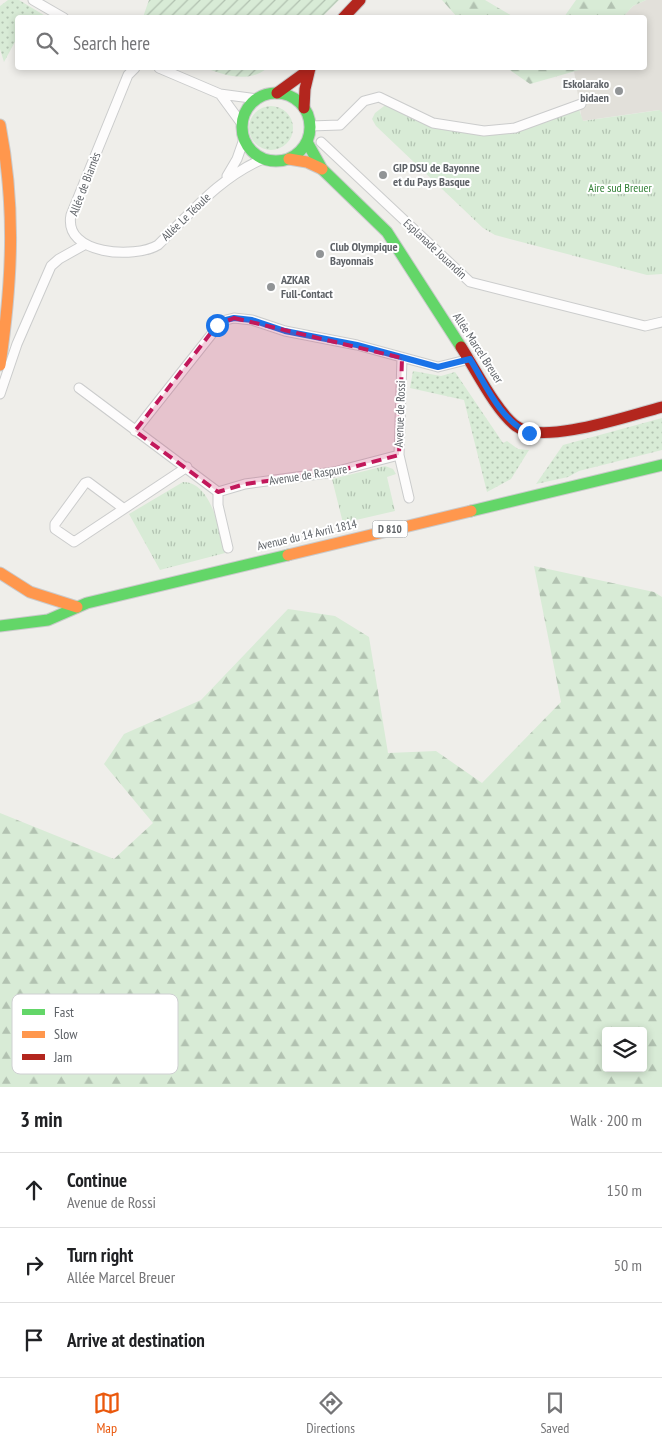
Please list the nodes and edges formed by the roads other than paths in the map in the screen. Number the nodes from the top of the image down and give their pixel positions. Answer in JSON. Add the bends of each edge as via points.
{"nodes":[{"id":1,"x":33,"y":0,"type":"edge"},
{"id":2,"x":360,"y":0,"type":"edge"},
{"id":3,"x":59,"y":15,"type":"edge"},
{"id":4,"x":346,"y":15,"type":"edge"},
{"id":5,"x":133,"y":70,"type":"edge"},
{"id":6,"x":164,"y":70,"type":"edge"},
{"id":7,"x":307,"y":70,"type":"edge"},
{"id":8,"x":310,"y":70,"type":"edge"},
{"id":9,"x":277,"y":93,"type":"junction"},
{"id":10,"x":220,"y":94,"type":"junction"},
{"id":11,"x":258,"y":99,"type":"junction"},
{"id":12,"x":581,"y":104,"type":"dead end"},
{"id":13,"x":304,"y":108,"type":"junction"},
{"id":14,"x":0,"y":124,"type":"edge"},
{"id":15,"x":242,"y":124,"type":"junction"},
{"id":16,"x":310,"y":126,"type":"junction"},
{"id":17,"x":244,"y":139,"type":"junction"},
{"id":18,"x":307,"y":142,"type":"junction"},
{"id":19,"x":322,"y":142,"type":"dead end"},
{"id":20,"x":263,"y":159,"type":"junction"},
{"id":21,"x":289,"y":159,"type":"junction"},
{"id":22,"x":322,"y":169,"type":"junction"},
{"id":23,"x":226,"y":178,"type":"junction"},
{"id":24,"x":84,"y":245,"type":"junction"},
{"id":25,"x":662,"y":322,"type":"edge"},
{"id":26,"x":402,"y":358,"type":"junction"},
{"id":27,"x":470,"y":359,"type":"junction"},
{"id":28,"x":0,"y":365,"type":"edge"},
{"id":29,"x":79,"y":388,"type":"dead end"},
{"id":30,"x":0,"y":394,"type":"edge"},
{"id":31,"x":662,"y":407,"type":"edge"},
{"id":32,"x":135,"y":431,"type":"junction"},
{"id":33,"x":399,"y":455,"type":"junction"},
{"id":34,"x":662,"y":465,"type":"edge"},
{"id":35,"x":187,"y":467,"type":"junction"},
{"id":36,"x":218,"y":492,"type":"junction"},
{"id":37,"x":409,"y":498,"type":"dead end"},
{"id":38,"x":123,"y":508,"type":"junction"},
{"id":39,"x":228,"y":548,"type":"dead end"},
{"id":40,"x":0,"y":573,"type":"edge"},
{"id":41,"x":77,"y":607,"type":"junction"},
{"id":42,"x":0,"y":626,"type":"edge"}],
"edges":[{"from":1,"to":3,"type":"street"},
{"from":2,"to":4,"type":"main road"},
{"from":5,"to":24,"type":"street","name":"Allée de Biarnès","via":[[71,215],[73,235]]},
{"from":6,"to":10,"type":"street"},
{"from":7,"to":9,"type":"main road"},
{"from":8,"to":13,"type":"main road"},
{"from":9,"to":11,"type":"main road"},
{"from":9,"to":13,"type":"main road","via":[[292,98]]},
{"from":10,"to":11,"type":"street"},
{"from":10,"to":15,"type":"street"},
{"from":11,"to":15,"type":"main road","via":[[250,106]]},
{"from":12,"to":16,"type":"street","via":[[516,128],[484,131],[433,123],[379,96],[364,101],[340,125]]},
{"from":13,"to":16,"type":"main road"},
{"from":14,"to":28,"type":"main road","via":[[13,202],[12,284]]},
{"from":15,"to":17,"type":"main road"},
{"from":16,"to":18,"type":"main road"},
{"from":17,"to":20,"type":"main road","via":[[254,154]]},
{"from":17,"to":23,"type":"street","name":"Allée Le Téoule"},
{"from":18,"to":21,"type":"main road"},
{"from":18,"to":22,"type":"main road","name":"Allée Marcel Breuer"},
{"from":19,"to":25,"type":"street","name":"Esplanade Jouandin","via":[[470,282],[646,326]]},
{"from":20,"to":21,"type":"main road","via":[[277,162]]},
{"from":20,"to":23,"type":"street","name":"Allée Le Téoule"},
{"from":21,"to":22,"type":"main road","name":"Allée Marcel Breuer"},
{"from":22,"to":27,"type":"main road","name":"Allée Marcel Breuer","via":[[382,227]]},
{"from":23,"to":24,"type":"street","name":"Allée Le Téoule","via":[[158,245],[148,250],[134,252]]},
{"from":24,"to":30,"type":"street","via":[[51,266]]},
{"from":26,"to":27,"type":"street","via":[[438,367]]},
{"from":26,"to":32,"type":"street","via":[[357,345],[285,331],[252,320],[234,318],[222,321]]},
{"from":26,"to":33,"type":"street","name":"Avenue de Rossi"},
{"from":27,"to":31,"type":"main road","name":"Allée Marcel Breuer","via":[[507,417],[517,428],[529,433],[555,433]]},
{"from":29,"to":32,"type":"street"},
{"from":32,"to":35,"type":"street"},
{"from":33,"to":36,"type":"street","name":"Avenue de Raspure","via":[[334,472],[245,484]]},
{"from":33,"to":37,"type":"street","name":"Avenue de Rossi"},
{"from":34,"to":41,"type":"main road","name":"Avenue du 14 Avril 1814","number":"D 810","via":[[264,559]]},
{"from":35,"to":36,"type":"street"},
{"from":35,"to":38,"type":"street"},
{"from":36,"to":39,"type":"street"},
{"from":38,"to":38,"type":"street","via":[[74,542],[55,529],[55,524],[84,483],[88,482]]},
{"from":40,"to":41,"type":"main road","via":[[30,592]]},
{"from":41,"to":42,"type":"main road","name":"Avenue du 14 Avril 1814","number":"D 810","via":[[48,620]]}]}
